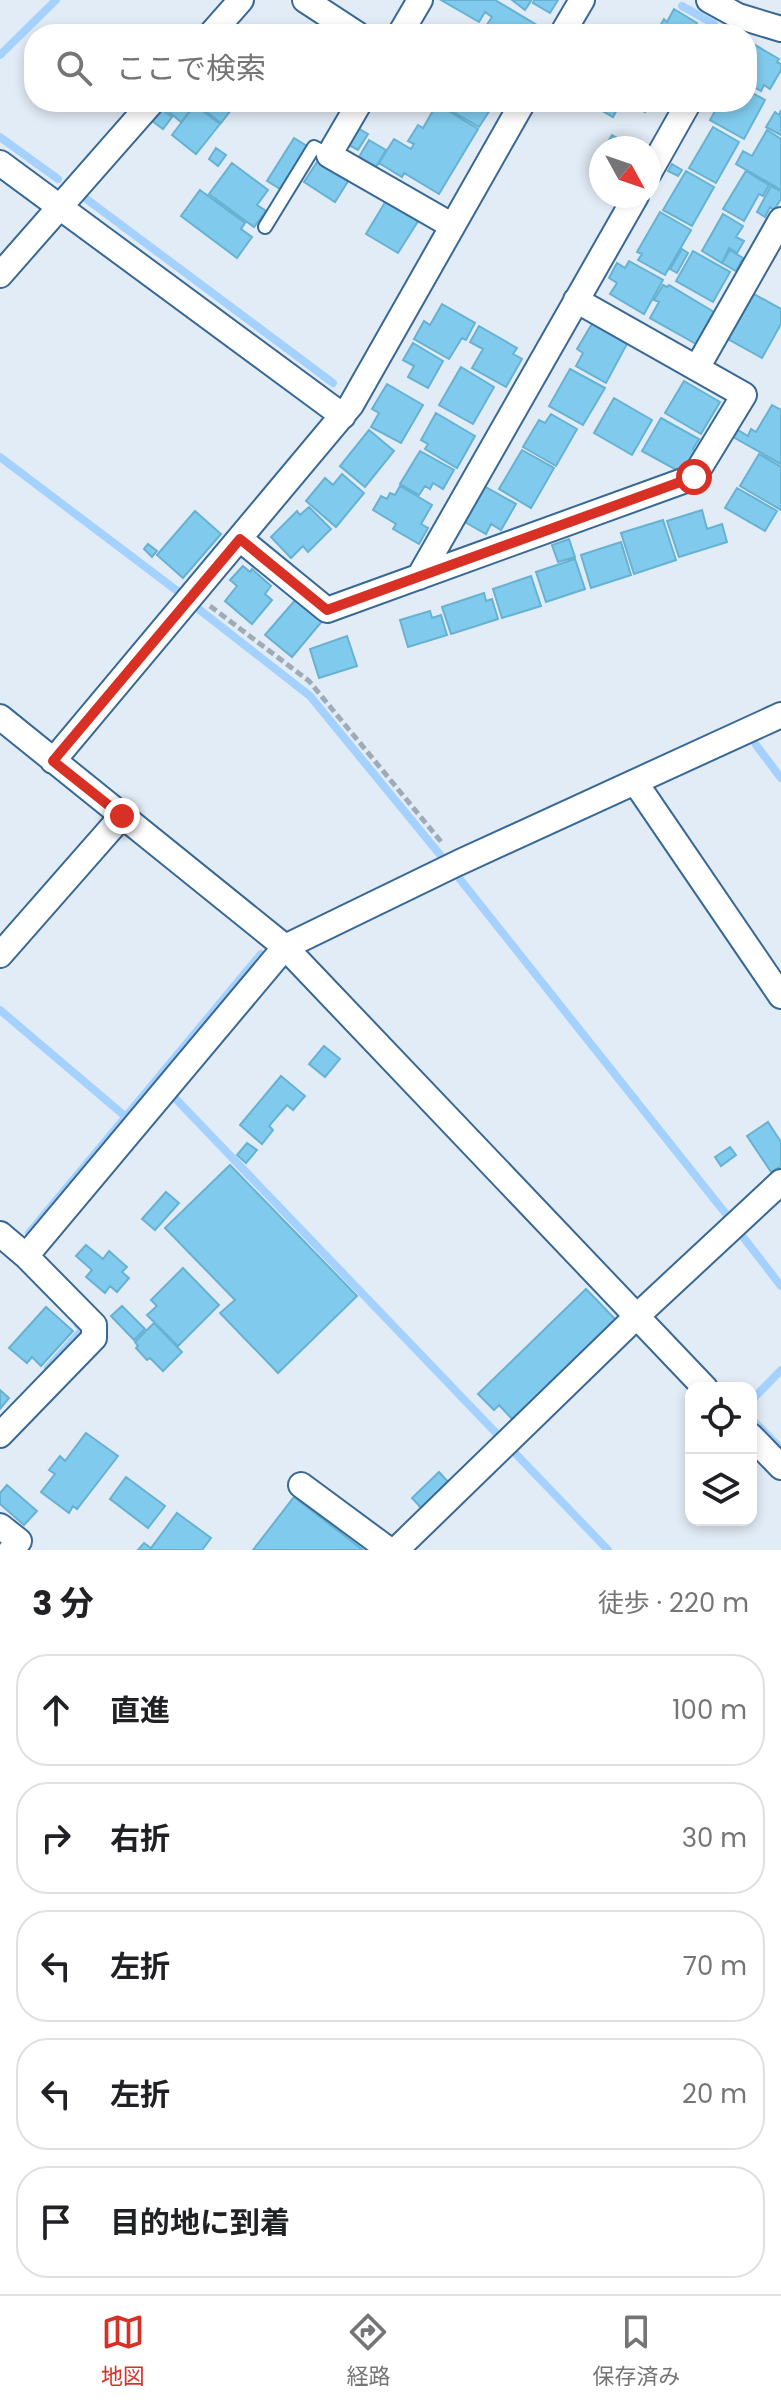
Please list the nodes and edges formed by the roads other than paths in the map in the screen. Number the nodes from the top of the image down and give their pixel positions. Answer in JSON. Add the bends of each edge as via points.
{"nodes":[{"id":1,"x":241,"y":0,"type":"edge"},
{"id":2,"x":305,"y":0,"type":"edge"},
{"id":3,"x":420,"y":0,"type":"edge"},
{"id":4,"x":582,"y":0,"type":"edge"},
{"id":5,"x":709,"y":0,"type":"edge"},
{"id":6,"x":220,"y":24,"type":"edge"},
{"id":7,"x":342,"y":24,"type":"edge"},
{"id":8,"x":406,"y":24,"type":"edge"},
{"id":9,"x":568,"y":24,"type":"edge"},
{"id":10,"x":732,"y":24,"type":"edge"},
{"id":11,"x":757,"y":27,"type":"edge"},
{"id":12,"x":781,"y":29,"type":"edge"},
{"id":13,"x":143,"y":112,"type":"edge"},
{"id":14,"x":354,"y":112,"type":"edge"},
{"id":15,"x":517,"y":112,"type":"edge"},
{"id":16,"x":683,"y":112,"type":"edge"},
{"id":17,"x":661,"y":152,"type":"edge"},
{"id":18,"x":329,"y":155,"type":"junction"},
{"id":19,"x":0,"y":163,"type":"edge"},
{"id":20,"x":60,"y":207,"type":"junction"},
{"id":21,"x":629,"y":208,"type":"edge"},
{"id":22,"x":781,"y":220,"type":"edge"},
{"id":23,"x":451,"y":225,"type":"junction"},
{"id":24,"x":265,"y":227,"type":"dead end"},
{"id":25,"x":0,"y":275,"type":"edge"},
{"id":26,"x":576,"y":300,"type":"junction"},
{"id":27,"x":697,"y":368,"type":"junction"},
{"id":28,"x":343,"y":416,"type":"junction"},
{"id":29,"x":240,"y":539,"type":"junction"},
{"id":30,"x":419,"y":577,"type":"junction"},
{"id":31,"x":781,"y":715,"type":"edge"},
{"id":32,"x":0,"y":717,"type":"edge"},
{"id":33,"x":53,"y":761,"type":"junction"},
{"id":34,"x":635,"y":782,"type":"junction"},
{"id":35,"x":122,"y":816,"type":"junction"},
{"id":36,"x":285,"y":947,"type":"junction"},
{"id":37,"x":0,"y":955,"type":"edge"},
{"id":38,"x":781,"y":996,"type":"edge"},
{"id":39,"x":781,"y":1182,"type":"edge"},
{"id":40,"x":0,"y":1234,"type":"edge"},
{"id":41,"x":26,"y":1256,"type":"junction"},
{"id":42,"x":636,"y":1317,"type":"junction"},
{"id":43,"x":699,"y":1382,"type":"edge"},
{"id":44,"x":0,"y":1435,"type":"edge"},
{"id":45,"x":757,"y":1442,"type":"edge"},
{"id":46,"x":781,"y":1467,"type":"edge"},
{"id":47,"x":301,"y":1485,"type":"dead end"},
{"id":48,"x":0,"y":1526,"type":"edge"},
{"id":49,"x":11,"y":1550,"type":"edge"},
{"id":50,"x":389,"y":1550,"type":"edge"},
{"id":51,"x":396,"y":1550,"type":"edge"}],
"edges":[{"from":1,"to":6,"type":"street"},
{"from":2,"to":7,"type":"street"},
{"from":3,"to":8,"type":"street"},
{"from":4,"to":9,"type":"street"},
{"from":5,"to":10,"type":"street"},
{"from":11,"to":12,"type":"street"},
{"from":13,"to":20,"type":"street"},
{"from":14,"to":18,"type":"street"},
{"from":15,"to":23,"type":"street"},
{"from":16,"to":17,"type":"street"},
{"from":18,"to":23,"type":"street"},
{"from":18,"to":24,"type":"lane","via":[[314,147]]},
{"from":19,"to":20,"type":"street"},
{"from":20,"to":25,"type":"street"},
{"from":20,"to":28,"type":"street"},
{"from":21,"to":26,"type":"street"},
{"from":22,"to":27,"type":"street"},
{"from":23,"to":28,"type":"street"},
{"from":26,"to":27,"type":"street"},
{"from":26,"to":30,"type":"street"},
{"from":27,"to":30,"type":"street","via":[[744,395],[694,477]]},
{"from":28,"to":29,"type":"street"},
{"from":29,"to":30,"type":"street","via":[[327,610]]},
{"from":29,"to":33,"type":"street"},
{"from":31,"to":34,"type":"street"},
{"from":32,"to":33,"type":"street"},
{"from":33,"to":35,"type":"street"},
{"from":34,"to":36,"type":"street"},
{"from":34,"to":38,"type":"street"},
{"from":35,"to":36,"type":"street"},
{"from":35,"to":37,"type":"street"},
{"from":36,"to":41,"type":"street"},
{"from":36,"to":42,"type":"street"},
{"from":39,"to":42,"type":"street"},
{"from":40,"to":41,"type":"street"},
{"from":41,"to":44,"type":"street","via":[[94,1325],[94,1338]]},
{"from":42,"to":43,"type":"street"},
{"from":42,"to":51,"type":"street"},
{"from":45,"to":46,"type":"street"},
{"from":47,"to":50,"type":"street"},
{"from":48,"to":49,"type":"street","via":[[19,1541]]}]}
